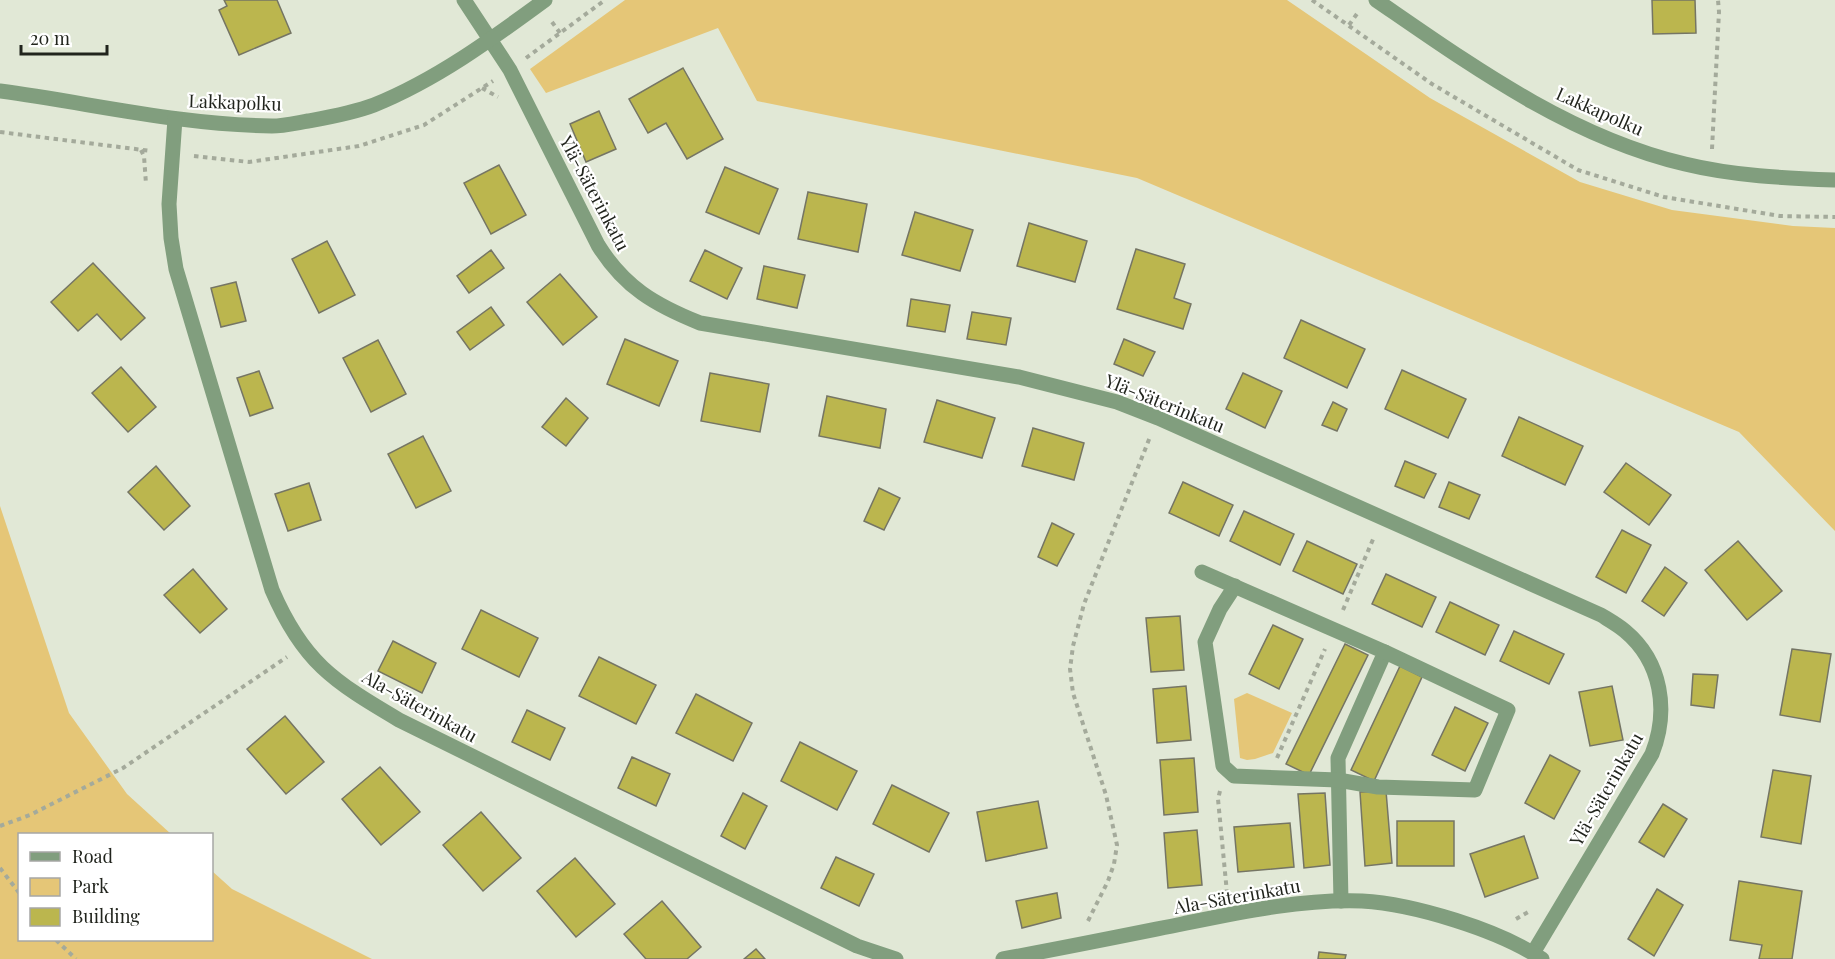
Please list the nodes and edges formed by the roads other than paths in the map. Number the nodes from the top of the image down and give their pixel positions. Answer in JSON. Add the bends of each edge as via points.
{"nodes":[{"id":1,"x":464,"y":0,"type":"edge"},
{"id":2,"x":545,"y":0,"type":"edge"},
{"id":3,"x":1377,"y":0,"type":"edge"},
{"id":4,"x":491,"y":40,"type":"junction"},
{"id":5,"x":0,"y":91,"type":"edge"},
{"id":6,"x":175,"y":119,"type":"junction"},
{"id":7,"x":1835,"y":180,"type":"edge"},
{"id":8,"x":1202,"y":572,"type":"dead end"},
{"id":9,"x":1235,"y":586,"type":"junction"},
{"id":10,"x":1385,"y":652,"type":"junction"},
{"id":11,"x":1338,"y":780,"type":"junction"},
{"id":12,"x":1341,"y":901,"type":"junction"},
{"id":13,"x":1538,"y":956,"type":"edge"},
{"id":14,"x":896,"y":959,"type":"edge"},
{"id":15,"x":1003,"y":959,"type":"edge"}],
"edges":[{"from":1,"to":4,"type":"street","name":"Ylä-Säterinkatu"},
{"from":2,"to":4,"type":"street","name":"Lakkapolku"},
{"from":3,"to":7,"type":"street","name":"Lakkapolku","via":[[1488,75],[1577,125],[1625,146],[1711,169]]},
{"from":4,"to":6,"type":"street","name":"Lakkapolku","via":[[411,87],[374,105],[338,116],[273,126]]},
{"from":4,"to":13,"type":"street","name":"Ylä-Säterinkatu","via":[[510,69],[610,265],[667,309],[700,322],[1019,376],[1117,402],[1602,615],[1624,630],[1647,656],[1660,689],[1659,738]]},
{"from":5,"to":6,"type":"street","name":"Lakkapolku"},
{"from":6,"to":14,"type":"street","name":"Ala-Säterinkatu","via":[[169,204],[176,269],[272,590],[302,646],[328,674],[399,720],[857,946]]},
{"from":8,"to":9,"type":"street"},
{"from":9,"to":10,"type":"street"},
{"from":9,"to":11,"type":"street","via":[[1205,642],[1223,766],[1234,776]]},
{"from":10,"to":11,"type":"street","via":[[1338,758]]},
{"from":10,"to":11,"type":"street","via":[[1508,710],[1475,789],[1378,787]]},
{"from":11,"to":12,"type":"street"},
{"from":12,"to":13,"type":"street","name":"Ala-Säterinkatu","via":[[1364,901],[1439,916]]},
{"from":12,"to":15,"type":"street","name":"Ala-Säterinkatu","via":[[1281,906]]}]}
